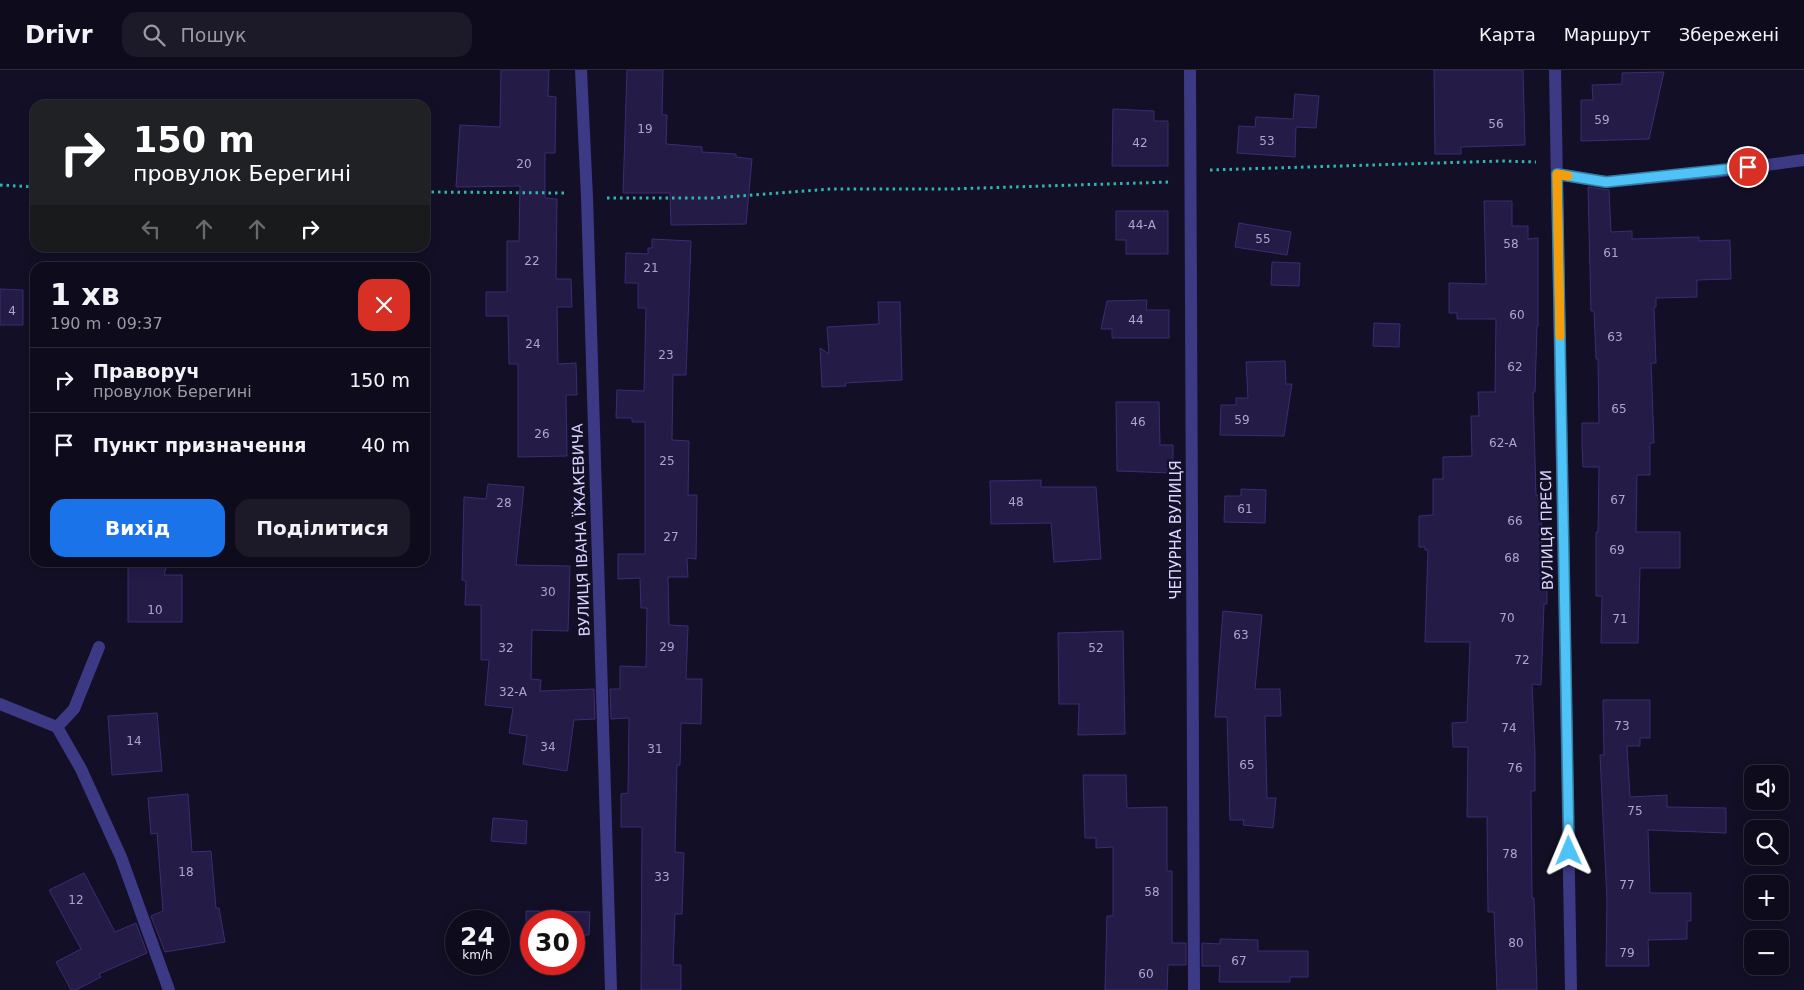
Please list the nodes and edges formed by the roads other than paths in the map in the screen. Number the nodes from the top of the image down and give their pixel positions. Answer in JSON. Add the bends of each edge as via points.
{"nodes":[{"id":1,"x":581,"y":70,"type":"edge"},
{"id":2,"x":1190,"y":70,"type":"edge"},
{"id":3,"x":1555,"y":70,"type":"edge"},
{"id":4,"x":1804,"y":160,"type":"edge"},
{"id":5,"x":1557,"y":168,"type":"junction"},
{"id":6,"x":99,"y":647,"type":"dead end"},
{"id":7,"x":0,"y":704,"type":"edge"},
{"id":8,"x":57,"y":727,"type":"junction"},
{"id":9,"x":168,"y":990,"type":"edge"},
{"id":10,"x":611,"y":990,"type":"edge"},
{"id":11,"x":1194,"y":990,"type":"edge"},
{"id":12,"x":1571,"y":990,"type":"edge"}],
"edges":[{"from":1,"to":10,"type":"street","name":"ВУЛИЦЯ ІВАНА ЇЖАКЕВИЧА"},
{"from":2,"to":11,"type":"street","name":"ЧЕПУРНА ВУЛИЦЯ"},
{"from":3,"to":5,"type":"street","name":"ВУЛИЦЯ ПРЕСИ"},
{"from":4,"to":5,"type":"street","via":[[1606,182]]},
{"from":5,"to":12,"type":"street","name":"ВУЛИЦЯ ПРЕСИ"},
{"from":6,"to":8,"type":"street","via":[[74,708]]},
{"from":7,"to":8,"type":"street"},
{"from":8,"to":9,"type":"street","via":[[81,769],[120,857]]}]}
